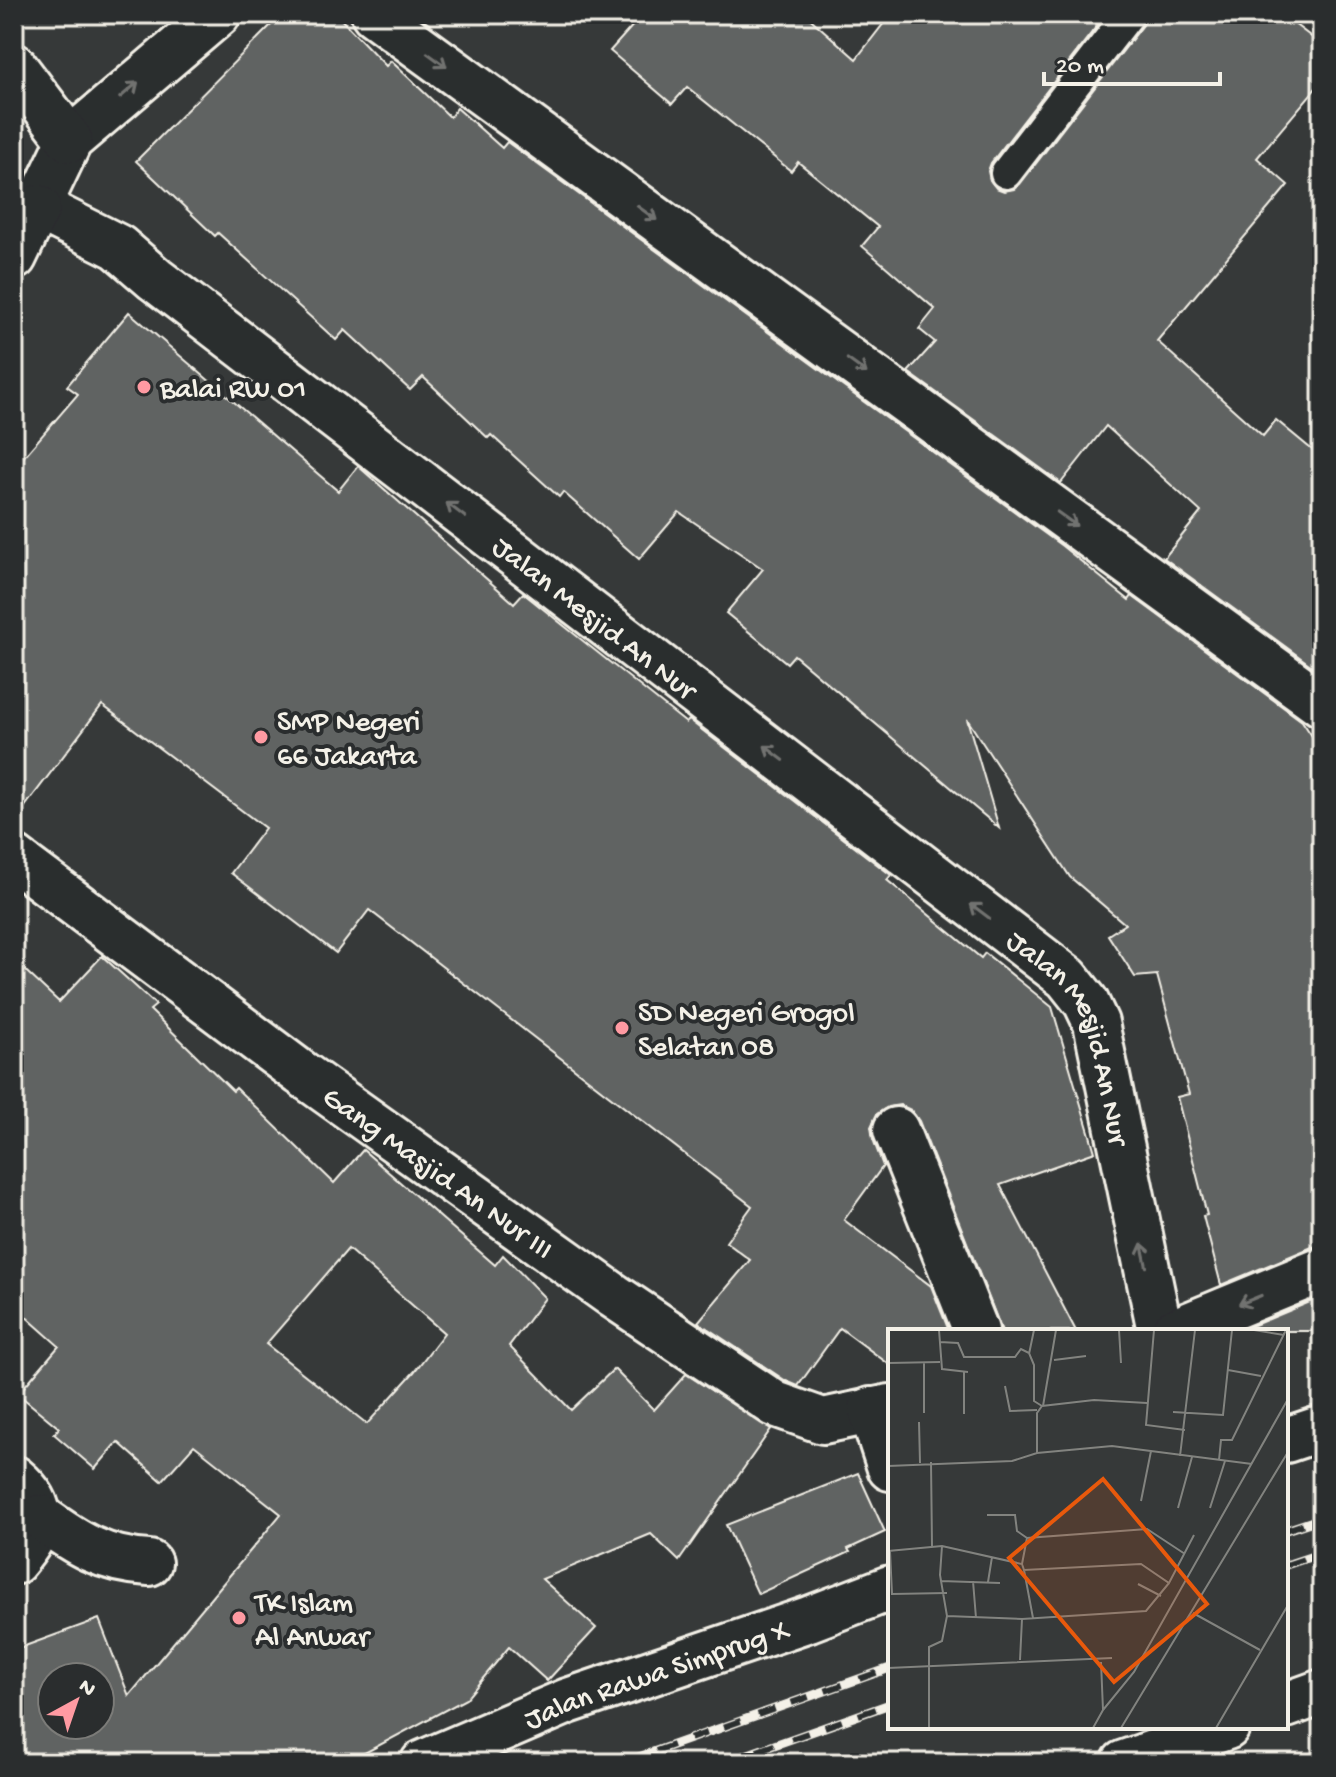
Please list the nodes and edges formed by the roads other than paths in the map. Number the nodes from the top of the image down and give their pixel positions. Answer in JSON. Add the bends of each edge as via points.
{"nodes":[{"id":1,"x":218,"y":14,"type":"edge"},
{"id":2,"x":374,"y":14,"type":"edge"},
{"id":3,"x":1129,"y":14,"type":"edge"},
{"id":4,"x":14,"y":66,"type":"edge"},
{"id":5,"x":70,"y":140,"type":"junction"},
{"id":6,"x":1006,"y":173,"type":"dead end"},
{"id":7,"x":38,"y":207,"type":"junction"},
{"id":8,"x":14,"y":257,"type":"edge"},
{"id":9,"x":1322,"y":704,"type":"edge"},
{"id":10,"x":14,"y":858,"type":"edge"},
{"id":11,"x":896,"y":1130,"type":"dead end"},
{"id":12,"x":1322,"y":1270,"type":"edge"},
{"id":13,"x":975,"y":1329,"type":"edge"},
{"id":14,"x":1160,"y":1329,"type":"edge"},
{"id":15,"x":1179,"y":1329,"type":"edge"},
{"id":16,"x":880,"y":1409,"type":"edge"},
{"id":17,"x":1322,"y":1428,"type":"edge"},
{"id":18,"x":1288,"y":1439,"type":"edge"},
{"id":19,"x":888,"y":1456,"type":"edge"},
{"id":20,"x":14,"y":1478,"type":"edge"},
{"id":21,"x":40,"y":1517,"type":"junction"},
{"id":22,"x":14,"y":1562,"type":"edge"},
{"id":23,"x":149,"y":1563,"type":"dead end"},
{"id":24,"x":888,"y":1589,"type":"edge"},
{"id":25,"x":1322,"y":1692,"type":"edge"},
{"id":26,"x":1288,"y":1704,"type":"edge"},
{"id":27,"x":1222,"y":1729,"type":"edge"},
{"id":28,"x":1146,"y":1760,"type":"edge"},
{"id":29,"x":423,"y":1763,"type":"edge"}],
"edges":[{"from":5,"to":1,"type":"street","one_way":true},
{"from":2,"to":9,"type":"street","one_way":true},
{"from":3,"to":6,"type":"lane"},
{"from":4,"to":5,"type":"street"},
{"from":5,"to":7,"type":"street"},
{"from":7,"to":8,"type":"street"},
{"from":14,"to":7,"type":"street","name":"Jalan Mesjid An Nur","one_way":true,"via":[[1096,1023],[1067,978],[118,247]]},
{"from":10,"to":16,"type":"street","name":"Gang Masjid An Nur III","via":[[301,1073],[775,1404],[823,1421]]},
{"from":11,"to":13,"type":"street"},
{"from":12,"to":15,"type":"street","one_way":true},
{"from":16,"to":19,"type":"street"},
{"from":17,"to":18,"type":"street"},
{"from":20,"to":21,"type":"street","via":[[28,1490]]},
{"from":21,"to":22,"type":"street","via":[[33,1540]]},
{"from":21,"to":23,"type":"street","via":[[105,1557]]},
{"from":24,"to":29,"type":"street","name":"Jalan Rawa Simprug X","via":[[568,1701]]},
{"from":25,"to":26,"type":"street"},
{"from":27,"to":28,"type":"street"}]}
